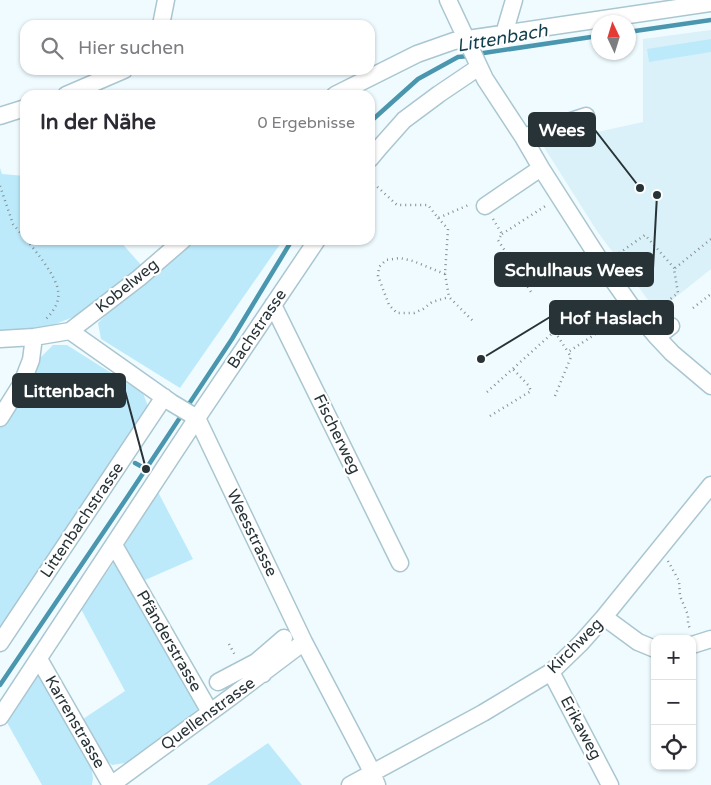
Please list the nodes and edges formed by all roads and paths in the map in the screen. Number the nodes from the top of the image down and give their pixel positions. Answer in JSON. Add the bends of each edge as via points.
{"nodes":[{"id":1,"x":166,"y":0,"type":"edge"},
{"id":2,"x":448,"y":0,"type":"edge"},
{"id":3,"x":514,"y":0,"type":"edge"},
{"id":4,"x":705,"y":4,"type":"edge"},
{"id":5,"x":637,"y":7,"type":"edge"},
{"id":6,"x":162,"y":20,"type":"edge"},
{"id":7,"x":504,"y":34,"type":"junction"},
{"id":8,"x":473,"y":54,"type":"junction"},
{"id":9,"x":112,"y":75,"type":"edge"},
{"id":10,"x":375,"y":75,"type":"edge"},
{"id":11,"x":375,"y":75,"type":"edge"},
{"id":12,"x":78,"y":90,"type":"edge"},
{"id":13,"x":345,"y":90,"type":"edge"},
{"id":14,"x":20,"y":110,"type":"edge"},
{"id":15,"x":0,"y":116,"type":"edge"},
{"id":16,"x":586,"y":116,"type":"dead end"},
{"id":17,"x":524,"y":139,"type":"junction"},
{"id":18,"x":375,"y":153,"type":"edge"},
{"id":19,"x":541,"y":168,"type":"junction"},
{"id":20,"x":375,"y":185,"type":"edge"},
{"id":21,"x":0,"y":186,"type":"edge"},
{"id":22,"x":553,"y":201,"type":"dead end"},
{"id":23,"x":485,"y":206,"type":"junction"},
{"id":24,"x":438,"y":218,"type":"junction"},
{"id":25,"x":20,"y":233,"type":"edge"},
{"id":26,"x":502,"y":234,"type":"junction"},
{"id":27,"x":711,"y":239,"type":"edge"},
{"id":28,"x":30,"y":245,"type":"edge"},
{"id":29,"x":177,"y":245,"type":"edge"},
{"id":30,"x":315,"y":245,"type":"edge"},
{"id":31,"x":610,"y":259,"type":"dead end"},
{"id":32,"x":675,"y":269,"type":"junction"},
{"id":33,"x":445,"y":274,"type":"junction"},
{"id":34,"x":711,"y":294,"type":"edge"},
{"id":35,"x":533,"y":295,"type":"dead end"},
{"id":36,"x":449,"y":297,"type":"junction"},
{"id":37,"x":273,"y":306,"type":"junction"},
{"id":38,"x":693,"y":308,"type":"dead end"},
{"id":39,"x":577,"y":311,"type":"dead end"},
{"id":40,"x":650,"y":316,"type":"dead end"},
{"id":41,"x":620,"y":318,"type":"dead end"},
{"id":42,"x":473,"y":321,"type":"dead end"},
{"id":43,"x":671,"y":326,"type":"dead end"},
{"id":44,"x":70,"y":331,"type":"junction"},
{"id":45,"x":555,"y":331,"type":"junction"},
{"id":46,"x":34,"y":337,"type":"junction"},
{"id":47,"x":657,"y":337,"type":"junction"},
{"id":48,"x":0,"y":339,"type":"edge"},
{"id":49,"x":568,"y":352,"type":"junction"},
{"id":50,"x":513,"y":369,"type":"junction"},
{"id":51,"x":711,"y":386,"type":"edge"},
{"id":52,"x":487,"y":392,"type":"dead end"},
{"id":53,"x":556,"y":396,"type":"dead end"},
{"id":54,"x":168,"y":400,"type":"junction"},
{"id":55,"x":195,"y":416,"type":"junction"},
{"id":56,"x":490,"y":416,"type":"dead end"},
{"id":57,"x":0,"y":418,"type":"edge"},
{"id":58,"x":711,"y":485,"type":"edge"},
{"id":59,"x":114,"y":545,"type":"junction"},
{"id":60,"x":660,"y":548,"type":"junction"},
{"id":61,"x":400,"y":563,"type":"dead end"},
{"id":62,"x":604,"y":617,"type":"junction"},
{"id":63,"x":693,"y":635,"type":"edge"},
{"id":64,"x":284,"y":638,"type":"dead end"},
{"id":65,"x":711,"y":639,"type":"edge"},
{"id":66,"x":304,"y":642,"type":"junction"},
{"id":67,"x":0,"y":643,"type":"edge"},
{"id":68,"x":696,"y":644,"type":"edge"},
{"id":69,"x":651,"y":647,"type":"edge"},
{"id":70,"x":39,"y":659,"type":"junction"},
{"id":71,"x":259,"y":668,"type":"junction"},
{"id":72,"x":551,"y":672,"type":"junction"},
{"id":73,"x":218,"y":682,"type":"dead end"},
{"id":74,"x":210,"y":712,"type":"junction"},
{"id":75,"x":0,"y":717,"type":"edge"},
{"id":76,"x":375,"y":779,"type":"edge"},
{"id":77,"x":111,"y":785,"type":"edge"},
{"id":78,"x":350,"y":785,"type":"edge"},
{"id":79,"x":610,"y":785,"type":"edge"}],
"edges":[{"from":1,"to":6,"type":"street"},
{"from":2,"to":8,"type":"street"},
{"from":3,"to":7,"type":"street"},
{"from":4,"to":5,"type":"street"},
{"from":5,"to":7,"type":"street"},
{"from":7,"to":8,"type":"street"},
{"from":8,"to":11,"type":"street","via":[[454,41],[417,54]]},
{"from":8,"to":17,"type":"street"},
{"from":8,"to":18,"type":"street","via":[[439,94],[404,120]]},
{"from":9,"to":12,"type":"street"},
{"from":10,"to":13,"type":"street"},
{"from":14,"to":15,"type":"street"},
{"from":16,"to":17,"type":"street"},
{"from":17,"to":19,"type":"street"},
{"from":19,"to":23,"type":"street"},
{"from":19,"to":47,"type":"street","via":[[610,276]]},
{"from":20,"to":24,"type":"path","via":[[397,205],[428,205]]},
{"from":21,"to":25,"type":"path","via":[[13,224]]},
{"from":22,"to":26,"type":"path"},
{"from":23,"to":24,"type":"path","via":[[480,200]]},
{"from":23,"to":26,"type":"path"},
{"from":24,"to":33,"type":"path","via":[[448,229]]},
{"from":26,"to":35,"type":"path","via":[[498,240]]},
{"from":27,"to":32,"type":"path"},
{"from":28,"to":46,"type":"path","via":[[56,282],[59,297]]},
{"from":29,"to":44,"type":"street","name":"Kobelweg"},
{"from":30,"to":37,"type":"street","name":"Bachstrasse"},
{"from":31,"to":32,"type":"path","via":[[645,235]]},
{"from":32,"to":40,"type":"path","via":[[678,293]]},
{"from":33,"to":36,"type":"path"},
{"from":33,"to":36,"type":"path","via":[[400,258],[386,260],[379,268],[378,276],[389,305],[397,313],[414,313],[432,302]]},
{"from":34,"to":38,"type":"path"},
{"from":36,"to":42,"type":"path"},
{"from":37,"to":55,"type":"street","name":"Bachstrasse"},
{"from":37,"to":61,"type":"street","name":"Fischerweg"},
{"from":39,"to":45,"type":"path"},
{"from":41,"to":49,"type":"path"},
{"from":43,"to":47,"type":"street"},
{"from":44,"to":46,"type":"street"},
{"from":44,"to":54,"type":"street"},
{"from":45,"to":49,"type":"path"},
{"from":45,"to":50,"type":"path"},
{"from":46,"to":48,"type":"street"},
{"from":46,"to":57,"type":"street","via":[[31,360],[22,383]]},
{"from":47,"to":51,"type":"street"},
{"from":49,"to":53,"type":"path","via":[[571,357]]},
{"from":50,"to":52,"type":"path"},
{"from":50,"to":56,"type":"path","via":[[531,391]]},
{"from":54,"to":55,"type":"street"},
{"from":54,"to":67,"type":"street","name":"Littenbachstrasse"},
{"from":55,"to":59,"type":"street","name":"Bachstrasse"},
{"from":55,"to":66,"type":"street","name":"Weesstrasse"},
{"from":58,"to":60,"type":"street","name":"Kirchweg"},
{"from":59,"to":70,"type":"street","name":"Bachstrasse"},
{"from":59,"to":74,"type":"street","name":"Pfänderstrasse"},
{"from":60,"to":62,"type":"street","name":"Kirchweg"},
{"from":60,"to":63,"type":"path","via":[[679,581],[680,596]]},
{"from":62,"to":69,"type":"street","via":[[638,642]]},
{"from":62,"to":72,"type":"street","name":"Kirchweg"},
{"from":64,"to":71,"type":"street"},
{"from":65,"to":68,"type":"street"},
{"from":66,"to":71,"type":"street","name":"Quellenstrasse"},
{"from":66,"to":76,"type":"street","name":"Weesstrasse"},
{"from":70,"to":75,"type":"street","name":"Bachstrasse"},
{"from":70,"to":77,"type":"street","name":"Karrenstrasse"},
{"from":71,"to":73,"type":"street"},
{"from":71,"to":74,"type":"street","name":"Quellenstrasse"},
{"from":72,"to":76,"type":"street","name":"Kirchweg"},
{"from":72,"to":79,"type":"street","name":"Erikaweg"},
{"from":74,"to":77,"type":"street","name":"Quellenstrasse"},
{"from":76,"to":78,"type":"street","name":"Kirchweg"}]}
